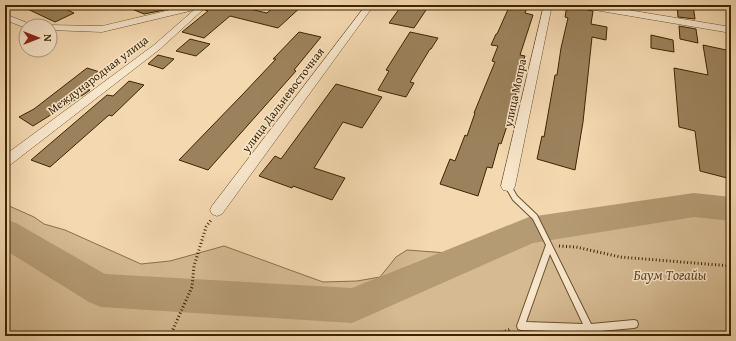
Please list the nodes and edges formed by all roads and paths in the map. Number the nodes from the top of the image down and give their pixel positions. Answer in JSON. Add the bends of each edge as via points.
{"nodes":[{"id":1,"x":203,"y":5,"type":"edge"},
{"id":2,"x":370,"y":5,"type":"edge"},
{"id":3,"x":548,"y":5,"type":"edge"},
{"id":4,"x":583,"y":5,"type":"edge"},
{"id":5,"x":5,"y":17,"type":"edge"},
{"id":6,"x":18,"y":22,"type":"edge"},
{"id":7,"x":58,"y":27,"type":"edge"},
{"id":8,"x":731,"y":30,"type":"edge"},
{"id":9,"x":5,"y":162,"type":"edge"},
{"id":10,"x":508,"y":186,"type":"joint"},
{"id":11,"x":217,"y":210,"type":"joint"},
{"id":12,"x":549,"y":245,"type":"junction"},
{"id":13,"x":731,"y":266,"type":"edge"},
{"id":14,"x":634,"y":324,"type":"dead end"},
{"id":15,"x":521,"y":326,"type":"junction"},
{"id":16,"x":589,"y":328,"type":"junction"},
{"id":17,"x":497,"y":335,"type":"edge"},
{"id":18,"x":170,"y":336,"type":"edge"},
{"id":19,"x":492,"y":336,"type":"edge"}],
"edges":[{"from":1,"to":7,"type":"street","name":"Международная улица","via":[[102,29]]},
{"from":1,"to":9,"type":"street","name":"Международная улица","via":[[157,47]]},
{"from":2,"to":11,"type":"street","name":"улица Дальневосточная"},
{"from":3,"to":10,"type":"street","name":"улица Мопра"},
{"from":4,"to":8,"type":"street"},
{"from":5,"to":6,"type":"street"},
{"from":10,"to":12,"type":"lane","via":[[535,218]]},
{"from":11,"to":18,"type":"path","via":[[206,228],[194,266],[192,286]]},
{"from":12,"to":13,"type":"path","via":[[576,247],[620,257]]},
{"from":12,"to":15,"type":"lane"},
{"from":12,"to":16,"type":"lane"},
{"from":14,"to":16,"type":"lane"},
{"from":15,"to":16,"type":"lane"},
{"from":15,"to":17,"type":"path"},
{"from":17,"to":19,"type":"path"}]}
